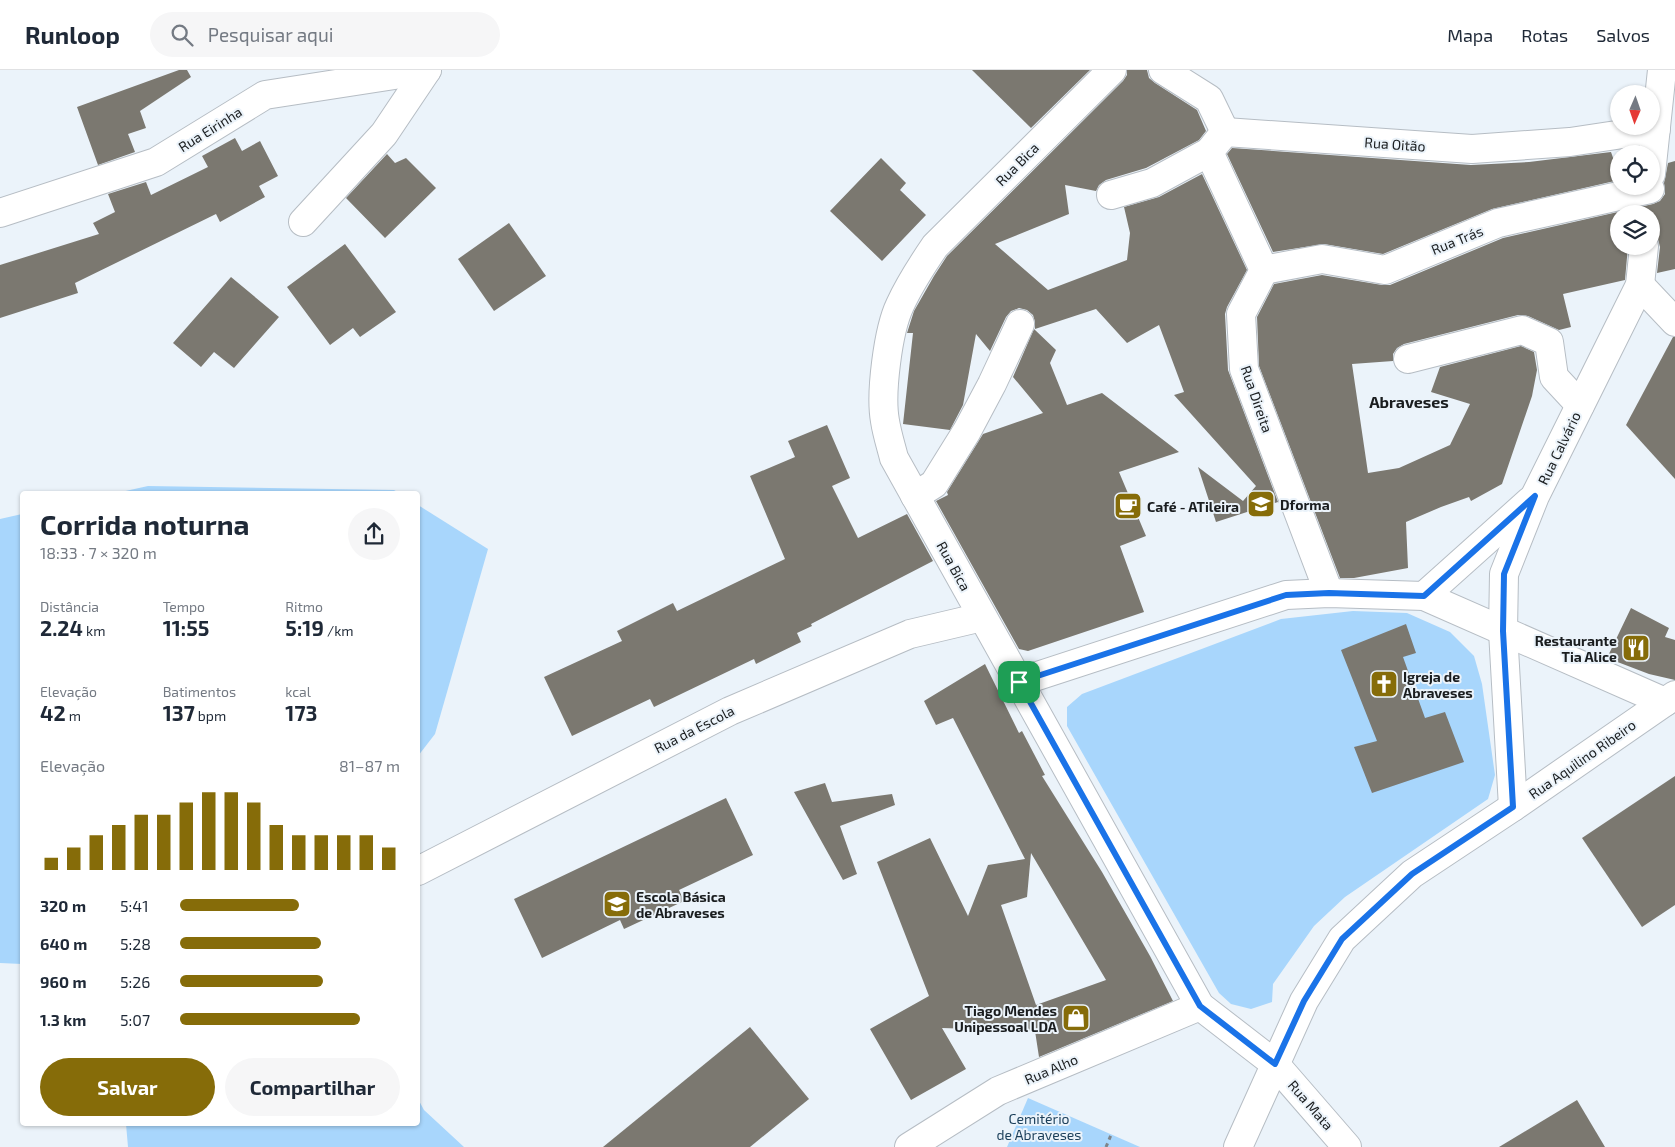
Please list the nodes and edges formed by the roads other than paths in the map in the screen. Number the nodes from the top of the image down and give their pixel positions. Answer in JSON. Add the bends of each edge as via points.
{"nodes":[{"id":1,"x":427,"y":70,"type":"edge"},
{"id":2,"x":1112,"y":70,"type":"edge"},
{"id":3,"x":1163,"y":70,"type":"edge"},
{"id":4,"x":1662,"y":70,"type":"edge"},
{"id":5,"x":1660,"y":90,"type":"edge"},
{"id":6,"x":1616,"y":135,"type":"edge"},
{"id":7,"x":1217,"y":142,"type":"junction"},
{"id":8,"x":1111,"y":195,"type":"dead end"},
{"id":9,"x":1631,"y":195,"type":"edge"},
{"id":10,"x":0,"y":213,"type":"edge"},
{"id":11,"x":303,"y":222,"type":"dead end"},
{"id":12,"x":1643,"y":255,"type":"edge"},
{"id":13,"x":1264,"y":270,"type":"junction"},
{"id":14,"x":1640,"y":285,"type":"junction"},
{"id":15,"x":1675,"y":322,"type":"edge"},
{"id":16,"x":1020,"y":324,"type":"dead end"},
{"id":17,"x":1408,"y":359,"type":"dead end"},
{"id":18,"x":1580,"y":405,"type":"junction"},
{"id":19,"x":915,"y":496,"type":"junction"},
{"id":20,"x":1535,"y":496,"type":"junction"},
{"id":21,"x":1329,"y":593,"type":"junction"},
{"id":22,"x":1424,"y":596,"type":"junction"},
{"id":23,"x":982,"y":617,"type":"junction"},
{"id":24,"x":1503,"y":631,"type":"junction"},
{"id":25,"x":1019,"y":682,"type":"junction"},
{"id":26,"x":1670,"y":698,"type":"edge"},
{"id":27,"x":1513,"y":807,"type":"junction"},
{"id":28,"x":420,"y":869,"type":"edge"},
{"id":29,"x":1200,"y":1006,"type":"junction"},
{"id":30,"x":1275,"y":1064,"type":"junction"},
{"id":31,"x":909,"y":1147,"type":"edge"},
{"id":32,"x":1238,"y":1147,"type":"edge"},
{"id":33,"x":1347,"y":1147,"type":"edge"}],
"edges":[{"from":1,"to":10,"type":"street","name":"Rua Eirinha","via":[[265,95],[156,162]]},
{"from":1,"to":11,"type":"street","via":[[384,134]]},
{"from":2,"to":19,"type":"street","name":"Rua Bica","via":[[935,246],[915,274],[899,307],[889,344],[884,420],[894,458]]},
{"from":3,"to":7,"type":"street","via":[[1209,99]]},
{"from":4,"to":5,"type":"street"},
{"from":6,"to":7,"type":"street","name":"Rua Oitão","via":[[1472,149]]},
{"from":7,"to":8,"type":"street","via":[[1152,183]]},
{"from":7,"to":13,"type":"street"},
{"from":9,"to":13,"type":"street","name":"Rua Trás","via":[[1498,223],[1385,270],[1322,259]]},
{"from":12,"to":14,"type":"street","name":"Rua Calvário"},
{"from":13,"to":21,"type":"street","name":"Rua Direita","via":[[1241,314],[1244,369]]},
{"from":14,"to":15,"type":"street"},
{"from":14,"to":18,"type":"street","name":"Rua Calvário"},
{"from":16,"to":19,"type":"street","via":[[968,431],[934,484]]},
{"from":17,"to":18,"type":"street","via":[[1522,330],[1549,342],[1554,377]]},
{"from":18,"to":20,"type":"street","name":"Rua Calvário"},
{"from":19,"to":23,"type":"street","name":"Rua Bica"},
{"from":20,"to":22,"type":"street"},
{"from":20,"to":24,"type":"street","name":"Rua Calvário","via":[[1504,574]]},
{"from":21,"to":22,"type":"street"},
{"from":21,"to":25,"type":"street","via":[[1286,595]]},
{"from":22,"to":24,"type":"street"},
{"from":23,"to":25,"type":"street","name":"Rua Bica"},
{"from":23,"to":28,"type":"street","name":"Rua da Escola","via":[[910,634],[730,711]]},
{"from":24,"to":26,"type":"street"},
{"from":24,"to":27,"type":"street","name":"Rua Calvário"},
{"from":25,"to":29,"type":"street","name":"Rua Bica"},
{"from":26,"to":27,"type":"street","name":"Rua Aquilino Ribeiro"},
{"from":27,"to":30,"type":"street","name":"Rua Aquilino Ribeiro","via":[[1412,874],[1342,939],[1304,1001]]},
{"from":29,"to":30,"type":"street","name":"Rua Bica"},
{"from":29,"to":31,"type":"street","name":"Rua Alho","via":[[998,1091]]},
{"from":30,"to":32,"type":"street","name":"Rua Aquilino Ribeiro"},
{"from":30,"to":33,"type":"street","name":"Rua Mata"}]}
